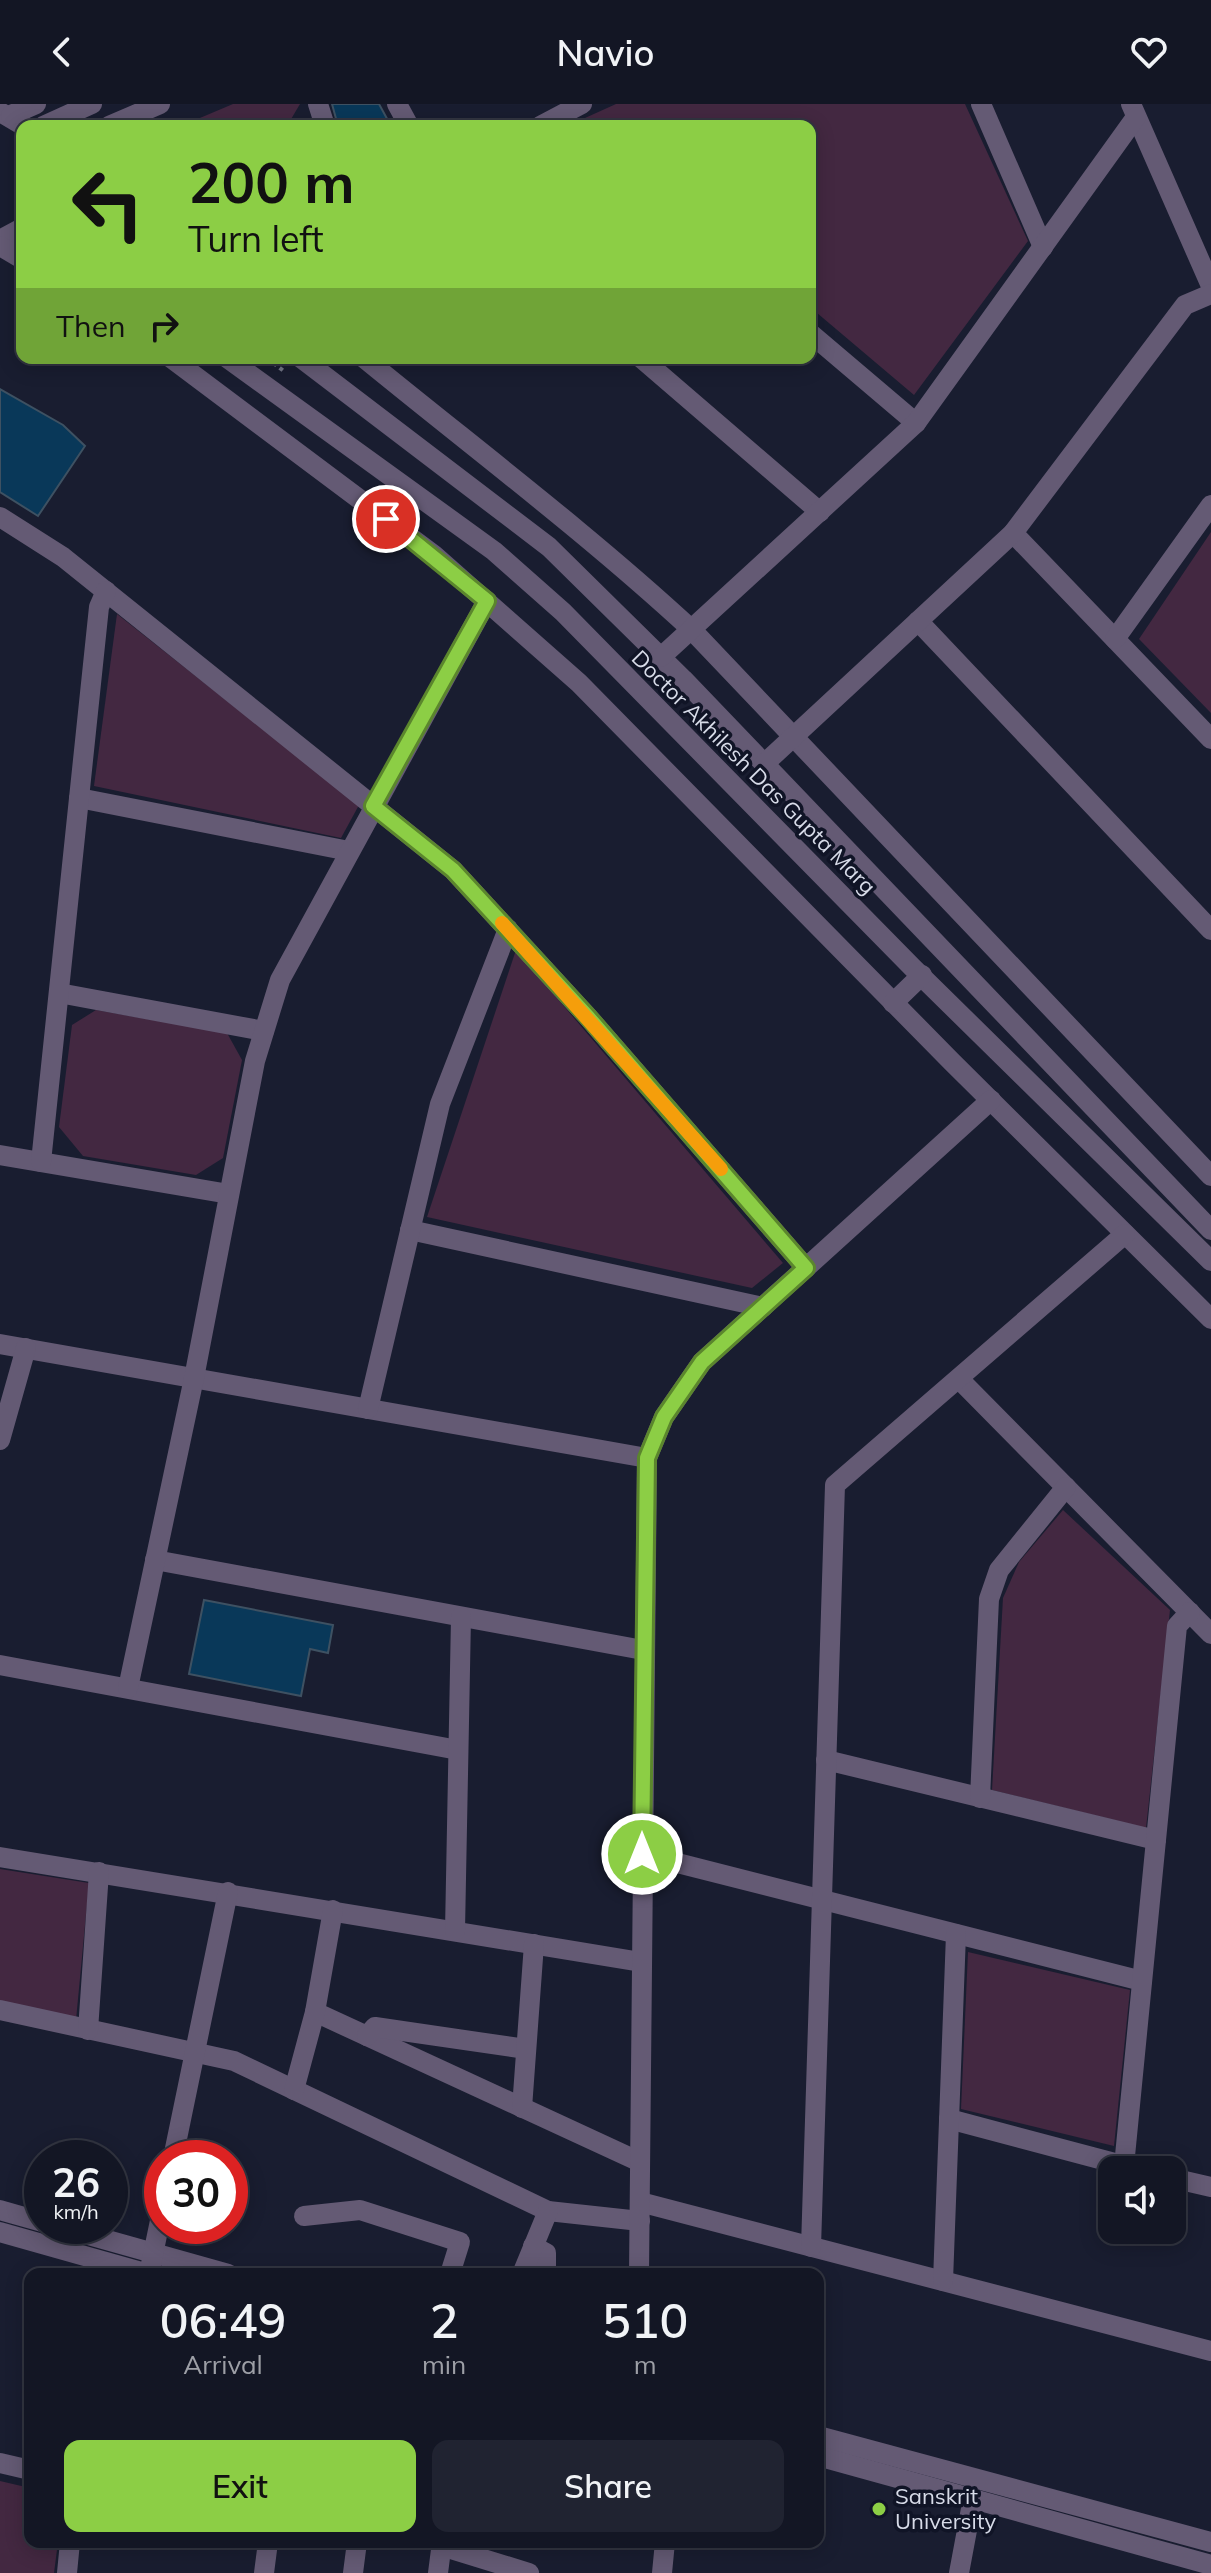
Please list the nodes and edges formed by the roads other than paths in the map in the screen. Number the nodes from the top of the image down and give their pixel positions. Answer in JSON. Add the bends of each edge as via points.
{"nodes":[{"id":1,"x":36,"y":104,"type":"edge"},
{"id":2,"x":92,"y":104,"type":"edge"},
{"id":3,"x":160,"y":104,"type":"edge"},
{"id":4,"x":582,"y":104,"type":"edge"},
{"id":5,"x":981,"y":104,"type":"edge"},
{"id":6,"x":1134,"y":111,"type":"edge"},
{"id":7,"x":12,"y":118,"type":"edge"},
{"id":8,"x":56,"y":120,"type":"edge"},
{"id":9,"x":123,"y":120,"type":"edge"},
{"id":10,"x":558,"y":120,"type":"edge"},
{"id":11,"x":1043,"y":247,"type":"junction"},
{"id":12,"x":1211,"y":286,"type":"edge"},
{"id":13,"x":1211,"y":294,"type":"edge"},
{"id":14,"x":816,"y":338,"type":"edge"},
{"id":15,"x":179,"y":364,"type":"edge"},
{"id":16,"x":235,"y":364,"type":"edge"},
{"id":17,"x":309,"y":364,"type":"edge"},
{"id":18,"x":371,"y":364,"type":"edge"},
{"id":19,"x":648,"y":364,"type":"edge"},
{"id":20,"x":916,"y":423,"type":"junction"},
{"id":21,"x":1211,"y":505,"type":"edge"},
{"id":22,"x":820,"y":512,"type":"junction"},
{"id":23,"x":0,"y":517,"type":"edge"},
{"id":24,"x":1013,"y":533,"type":"junction"},
{"id":25,"x":106,"y":591,"type":"junction"},
{"id":26,"x":487,"y":601,"type":"junction"},
{"id":27,"x":918,"y":621,"type":"junction"},
{"id":28,"x":691,"y":629,"type":"junction"},
{"id":29,"x":1115,"y":639,"type":"junction"},
{"id":30,"x":661,"y":657,"type":"junction"},
{"id":31,"x":793,"y":737,"type":"junction"},
{"id":32,"x":1211,"y":739,"type":"edge"},
{"id":33,"x":764,"y":764,"type":"junction"},
{"id":34,"x":79,"y":798,"type":"junction"},
{"id":35,"x":373,"y":806,"type":"junction"},
{"id":36,"x":349,"y":851,"type":"junction"},
{"id":37,"x":508,"y":929,"type":"junction"},
{"id":38,"x":1211,"y":930,"type":"edge"},
{"id":39,"x":958,"y":968,"type":"junction"},
{"id":40,"x":922,"y":975,"type":"junction"},
{"id":41,"x":938,"y":989,"type":"junction"},
{"id":42,"x":59,"y":993,"type":"junction"},
{"id":43,"x":893,"y":1003,"type":"junction"},
{"id":44,"x":264,"y":1031,"type":"junction"},
{"id":45,"x":991,"y":1100,"type":"junction"},
{"id":46,"x":0,"y":1155,"type":"edge"},
{"id":47,"x":41,"y":1162,"type":"junction"},
{"id":48,"x":1211,"y":1176,"type":"edge"},
{"id":49,"x":229,"y":1194,"type":"junction"},
{"id":50,"x":410,"y":1230,"type":"junction"},
{"id":51,"x":1211,"y":1230,"type":"edge"},
{"id":52,"x":1125,"y":1234,"type":"junction"},
{"id":53,"x":1211,"y":1261,"type":"edge"},
{"id":54,"x":806,"y":1268,"type":"junction"},
{"id":55,"x":763,"y":1307,"type":"junction"},
{"id":56,"x":1211,"y":1319,"type":"edge"},
{"id":57,"x":0,"y":1344,"type":"edge"},
{"id":58,"x":26,"y":1348,"type":"junction"},
{"id":59,"x":194,"y":1378,"type":"junction"},
{"id":60,"x":959,"y":1379,"type":"junction"},
{"id":61,"x":368,"y":1409,"type":"junction"},
{"id":62,"x":0,"y":1440,"type":"edge"},
{"id":63,"x":647,"y":1458,"type":"junction"},
{"id":64,"x":1066,"y":1487,"type":"junction"},
{"id":65,"x":155,"y":1560,"type":"junction"},
{"id":66,"x":1190,"y":1612,"type":"junction"},
{"id":67,"x":461,"y":1617,"type":"junction"},
{"id":68,"x":1211,"y":1634,"type":"edge"},
{"id":69,"x":643,"y":1650,"type":"junction"},
{"id":70,"x":0,"y":1665,"type":"edge"},
{"id":71,"x":128,"y":1688,"type":"junction"},
{"id":72,"x":458,"y":1750,"type":"junction"},
{"id":73,"x":826,"y":1760,"type":"junction"},
{"id":74,"x":980,"y":1798,"type":"junction"},
{"id":75,"x":1156,"y":1840,"type":"junction"},
{"id":76,"x":642,"y":1854,"type":"junction"},
{"id":77,"x":0,"y":1857,"type":"edge"},
{"id":78,"x":99,"y":1872,"type":"junction"},
{"id":79,"x":228,"y":1892,"type":"junction"},
{"id":80,"x":822,"y":1900,"type":"junction"},
{"id":81,"x":333,"y":1910,"type":"junction"},
{"id":82,"x":455,"y":1931,"type":"junction"},
{"id":83,"x":956,"y":1934,"type":"junction"},
{"id":84,"x":534,"y":1944,"type":"junction"},
{"id":85,"x":641,"y":1962,"type":"junction"},
{"id":86,"x":1142,"y":1981,"type":"junction"},
{"id":87,"x":0,"y":2010,"type":"edge"},
{"id":88,"x":315,"y":2012,"type":"junction"},
{"id":89,"x":88,"y":2030,"type":"junction"},
{"id":90,"x":367,"y":2036,"type":"junction"},
{"id":91,"x":526,"y":2049,"type":"junction"},
{"id":92,"x":194,"y":2055,"type":"junction"},
{"id":93,"x":294,"y":2090,"type":"junction"},
{"id":94,"x":522,"y":2108,"type":"junction"},
{"id":95,"x":949,"y":2119,"type":"junction"},
{"id":96,"x":177,"y":2140,"type":"edge"},
{"id":97,"x":1133,"y":2156,"type":"edge"},
{"id":98,"x":1098,"y":2159,"type":"edge"},
{"id":99,"x":640,"y":2162,"type":"junction"},
{"id":100,"x":1186,"y":2181,"type":"edge"},
{"id":101,"x":1211,"y":2187,"type":"edge"},
{"id":102,"x":0,"y":2210,"type":"edge"},
{"id":103,"x":548,"y":2211,"type":"junction"},
{"id":104,"x":640,"y":2212,"type":"junction"},
{"id":105,"x":304,"y":2216,"type":"dead end"},
{"id":106,"x":24,"y":2217,"type":"edge"},
{"id":107,"x":0,"y":2232,"type":"edge"},
{"id":108,"x":121,"y":2244,"type":"edge"},
{"id":109,"x":155,"y":2244,"type":"edge"},
{"id":110,"x":533,"y":2246,"type":"junction"},
{"id":111,"x":811,"y":2247,"type":"junction"},
{"id":112,"x":153,"y":2253,"type":"junction"},
{"id":113,"x":128,"y":2268,"type":"edge"},
{"id":114,"x":150,"y":2268,"type":"edge"},
{"id":115,"x":207,"y":2268,"type":"edge"},
{"id":116,"x":452,"y":2268,"type":"edge"},
{"id":117,"x":524,"y":2268,"type":"edge"},
{"id":118,"x":546,"y":2268,"type":"edge"},
{"id":119,"x":639,"y":2268,"type":"edge"},
{"id":120,"x":943,"y":2281,"type":"junction"},
{"id":121,"x":1211,"y":2351,"type":"edge"},
{"id":122,"x":824,"y":2438,"type":"edge"},
{"id":123,"x":824,"y":2458,"type":"edge"},
{"id":124,"x":0,"y":2463,"type":"edge"},
{"id":125,"x":24,"y":2469,"type":"edge"},
{"id":126,"x":973,"y":2498,"type":"junction"},
{"id":127,"x":1211,"y":2542,"type":"edge"},
{"id":128,"x":69,"y":2548,"type":"edge"},
{"id":129,"x":267,"y":2548,"type":"edge"},
{"id":130,"x":356,"y":2548,"type":"edge"},
{"id":131,"x":441,"y":2548,"type":"edge"},
{"id":132,"x":453,"y":2548,"type":"edge"},
{"id":133,"x":664,"y":2548,"type":"edge"},
{"id":134,"x":1211,"y":2565,"type":"edge"},
{"id":135,"x":67,"y":2573,"type":"edge"},
{"id":136,"x":264,"y":2573,"type":"edge"},
{"id":137,"x":353,"y":2573,"type":"edge"},
{"id":138,"x":438,"y":2573,"type":"edge"},
{"id":139,"x":529,"y":2573,"type":"edge"},
{"id":140,"x":662,"y":2573,"type":"edge"},
{"id":141,"x":959,"y":2573,"type":"edge"}],
"edges":[{"from":1,"to":7,"type":"street"},
{"from":2,"to":8,"type":"street"},
{"from":3,"to":9,"type":"street"},
{"from":4,"to":10,"type":"street"},
{"from":5,"to":11,"type":"street"},
{"from":6,"to":11,"type":"street"},
{"from":6,"to":12,"type":"street"},
{"from":11,"to":20,"type":"street"},
{"from":13,"to":24,"type":"street","via":[[1185,305]]},
{"from":14,"to":20,"type":"street"},
{"from":15,"to":26,"type":"street","via":[[434,555]]},
{"from":16,"to":40,"type":"street","name":"Doctor Akhilesh Das Gupta Marg","via":[[494,551],[552,602]]},
{"from":17,"to":30,"type":"street","name":"Doctor Akhilesh Das Gupta Marg","via":[[549,547]]},
{"from":18,"to":28,"type":"street","via":[[607,551]]},
{"from":19,"to":22,"type":"street"},
{"from":20,"to":22,"type":"street"},
{"from":21,"to":29,"type":"street"},
{"from":22,"to":28,"type":"street"},
{"from":23,"to":25,"type":"street"},
{"from":24,"to":27,"type":"street"},
{"from":24,"to":29,"type":"street"},
{"from":25,"to":34,"type":"street","via":[[99,607]]},
{"from":25,"to":35,"type":"street"},
{"from":26,"to":35,"type":"street"},
{"from":26,"to":43,"type":"street","via":[[579,683]]},
{"from":27,"to":31,"type":"street"},
{"from":27,"to":38,"type":"street"},
{"from":28,"to":30,"type":"street"},
{"from":28,"to":31,"type":"street"},
{"from":29,"to":32,"type":"street"},
{"from":30,"to":33,"type":"street","name":"Doctor Akhilesh Das Gupta Marg"},
{"from":31,"to":33,"type":"street"},
{"from":31,"to":48,"type":"street"},
{"from":33,"to":39,"type":"street","name":"Doctor Akhilesh Das Gupta Marg"},
{"from":34,"to":36,"type":"street"},
{"from":34,"to":42,"type":"street"},
{"from":35,"to":36,"type":"street"},
{"from":35,"to":37,"type":"street","via":[[453,870]]},
{"from":36,"to":44,"type":"street","via":[[280,980]]},
{"from":37,"to":50,"type":"street","via":[[440,1104]]},
{"from":37,"to":54,"type":"street"},
{"from":39,"to":41,"type":"street"},
{"from":39,"to":51,"type":"street","name":"Doctor Akhilesh Das Gupta Marg"},
{"from":40,"to":41,"type":"street","name":"Doctor Akhilesh Das Gupta Marg"},
{"from":40,"to":43,"type":"street"},
{"from":41,"to":53,"type":"street","name":"Doctor Akhilesh Das Gupta Marg"},
{"from":42,"to":44,"type":"street"},
{"from":42,"to":47,"type":"street"},
{"from":43,"to":45,"type":"street"},
{"from":44,"to":49,"type":"street"},
{"from":45,"to":52,"type":"street"},
{"from":45,"to":54,"type":"street"},
{"from":46,"to":47,"type":"street"},
{"from":47,"to":49,"type":"street"},
{"from":49,"to":59,"type":"street"},
{"from":50,"to":55,"type":"street"},
{"from":50,"to":61,"type":"street"},
{"from":52,"to":56,"type":"street"},
{"from":52,"to":60,"type":"street"},
{"from":54,"to":55,"type":"street"},
{"from":55,"to":63,"type":"street","via":[[702,1362],[664,1417]]},
{"from":57,"to":58,"type":"street"},
{"from":58,"to":59,"type":"street"},
{"from":58,"to":62,"type":"street"},
{"from":59,"to":61,"type":"street"},
{"from":59,"to":65,"type":"street"},
{"from":60,"to":64,"type":"street"},
{"from":60,"to":73,"type":"street","via":[[835,1485]]},
{"from":61,"to":63,"type":"street"},
{"from":63,"to":69,"type":"street"},
{"from":64,"to":66,"type":"street"},
{"from":64,"to":74,"type":"street","via":[[999,1570],[989,1599]]},
{"from":65,"to":67,"type":"street"},
{"from":65,"to":71,"type":"street"},
{"from":66,"to":68,"type":"street"},
{"from":66,"to":75,"type":"street","via":[[1177,1626]]},
{"from":67,"to":69,"type":"street"},
{"from":67,"to":72,"type":"street"},
{"from":69,"to":76,"type":"street"},
{"from":70,"to":71,"type":"street"},
{"from":71,"to":72,"type":"street"},
{"from":72,"to":82,"type":"street"},
{"from":73,"to":74,"type":"street"},
{"from":73,"to":80,"type":"street"},
{"from":74,"to":75,"type":"street"},
{"from":75,"to":86,"type":"street"},
{"from":76,"to":80,"type":"street"},
{"from":76,"to":85,"type":"street"},
{"from":77,"to":78,"type":"street"},
{"from":78,"to":79,"type":"street"},
{"from":78,"to":89,"type":"street"},
{"from":79,"to":81,"type":"street"},
{"from":79,"to":92,"type":"street"},
{"from":80,"to":83,"type":"street"},
{"from":80,"to":111,"type":"street"},
{"from":81,"to":82,"type":"street"},
{"from":81,"to":88,"type":"street"},
{"from":82,"to":84,"type":"street"},
{"from":83,"to":86,"type":"street"},
{"from":83,"to":95,"type":"street"},
{"from":84,"to":85,"type":"street"},
{"from":84,"to":91,"type":"street"},
{"from":85,"to":99,"type":"street"},
{"from":86,"to":97,"type":"street"},
{"from":87,"to":89,"type":"street"},
{"from":88,"to":90,"type":"street"},
{"from":88,"to":93,"type":"street"},
{"from":89,"to":92,"type":"street"},
{"from":90,"to":91,"type":"street","via":[[375,2027]]},
{"from":90,"to":94,"type":"street"},
{"from":91,"to":94,"type":"street"},
{"from":92,"to":93,"type":"street","via":[[234,2061]]},
{"from":92,"to":96,"type":"street"},
{"from":93,"to":103,"type":"street"},
{"from":94,"to":99,"type":"street"},
{"from":95,"to":98,"type":"street"},
{"from":95,"to":120,"type":"street"},
{"from":99,"to":104,"type":"street"},
{"from":100,"to":101,"type":"street"},
{"from":102,"to":106,"type":"street"},
{"from":103,"to":104,"type":"street"},
{"from":103,"to":110,"type":"street"},
{"from":104,"to":111,"type":"street"},
{"from":104,"to":119,"type":"street"},
{"from":105,"to":116,"type":"street","via":[[360,2210],[460,2242]]},
{"from":107,"to":113,"type":"street"},
{"from":108,"to":112,"type":"street"},
{"from":109,"to":112,"type":"street"},
{"from":110,"to":117,"type":"street"},
{"from":110,"to":118,"type":"street","via":[[546,2253]]},
{"from":111,"to":120,"type":"street"},
{"from":112,"to":114,"type":"street"},
{"from":112,"to":115,"type":"street"},
{"from":120,"to":121,"type":"street"},
{"from":122,"to":127,"type":"street"},
{"from":123,"to":126,"type":"street"},
{"from":124,"to":125,"type":"street"},
{"from":126,"to":134,"type":"street"},
{"from":126,"to":141,"type":"street"},
{"from":128,"to":135,"type":"street"},
{"from":129,"to":136,"type":"street"},
{"from":130,"to":137,"type":"street"},
{"from":131,"to":138,"type":"street"},
{"from":132,"to":139,"type":"street"},
{"from":133,"to":140,"type":"street"}]}
